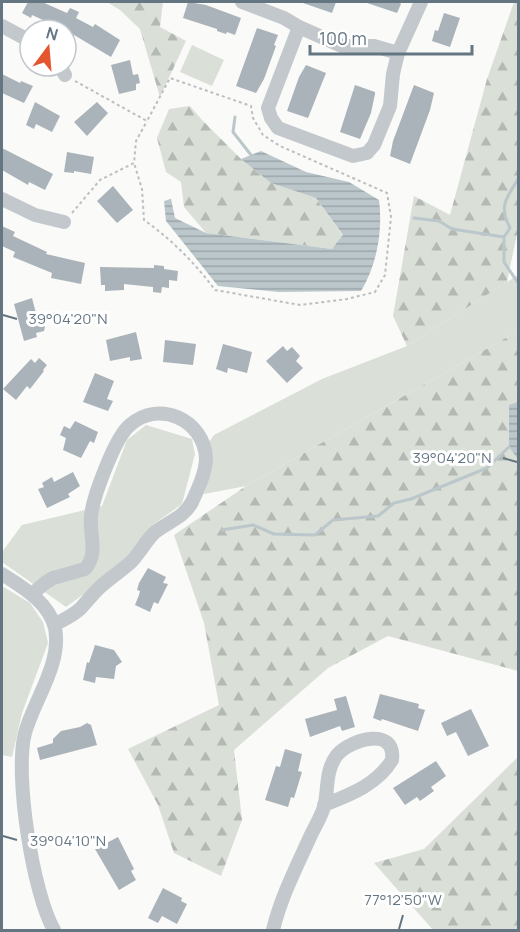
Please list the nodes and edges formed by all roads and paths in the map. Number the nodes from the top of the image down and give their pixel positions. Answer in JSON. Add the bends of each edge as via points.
{"nodes":[{"id":1,"x":242,"y":2,"type":"edge"},
{"id":2,"x":421,"y":2,"type":"edge"},
{"id":3,"x":2,"y":26,"type":"edge"},
{"id":4,"x":299,"y":27,"type":"junction"},
{"id":5,"x":18,"y":35,"type":"edge"},
{"id":6,"x":398,"y":53,"type":"junction"},
{"id":7,"x":76,"y":78,"type":"edge"},
{"id":8,"x":147,"y":121,"type":"junction"},
{"id":9,"x":134,"y":163,"type":"junction"},
{"id":10,"x":2,"y":199,"type":"edge"},
{"id":11,"x":64,"y":222,"type":"joint"},
{"id":12,"x":2,"y":574,"type":"edge"},
{"id":13,"x":32,"y":594,"type":"junction"},
{"id":14,"x":54,"y":625,"type":"junction"},
{"id":15,"x":324,"y":805,"type":"junction"},
{"id":16,"x":54,"y":930,"type":"edge"},
{"id":17,"x":273,"y":930,"type":"edge"}],
"edges":[{"from":1,"to":4,"type":"street"},
{"from":2,"to":6,"type":"street"},
{"from":3,"to":5,"type":"street"},
{"from":4,"to":6,"type":"street","via":[[342,46],[374,46]]},
{"from":4,"to":6,"type":"street","via":[[268,108],[271,118],[278,128],[353,156],[367,153],[374,145],[390,106]]},
{"from":7,"to":8,"type":"path"},
{"from":8,"to":9,"type":"path","via":[[136,141]]},
{"from":8,"to":9,"type":"path","via":[[170,78],[251,106],[263,135],[280,146],[387,193],[391,217],[385,275],[375,292],[300,305],[215,290],[165,235],[144,220],[142,189]]},
{"from":9,"to":11,"type":"path","via":[[100,180]]},
{"from":10,"to":11,"type":"street"},
{"from":12,"to":13,"type":"street"},
{"from":13,"to":14,"type":"street"},
{"from":13,"to":14,"type":"street","via":[[45,583],[85,569],[89,564],[93,553],[93,507],[113,453],[128,426],[139,418],[160,413],[181,418],[192,426],[200,436],[206,461],[191,504],[153,534],[133,560],[79,610]]},
{"from":14,"to":16,"type":"street","via":[[55,654],[31,713],[21,765],[38,888]]},
{"from":15,"to":15,"type":"street","via":[[330,767],[337,755],[362,740],[374,738],[388,745],[392,760],[378,777]]},
{"from":15,"to":17,"type":"street","via":[[283,896]]}]}
